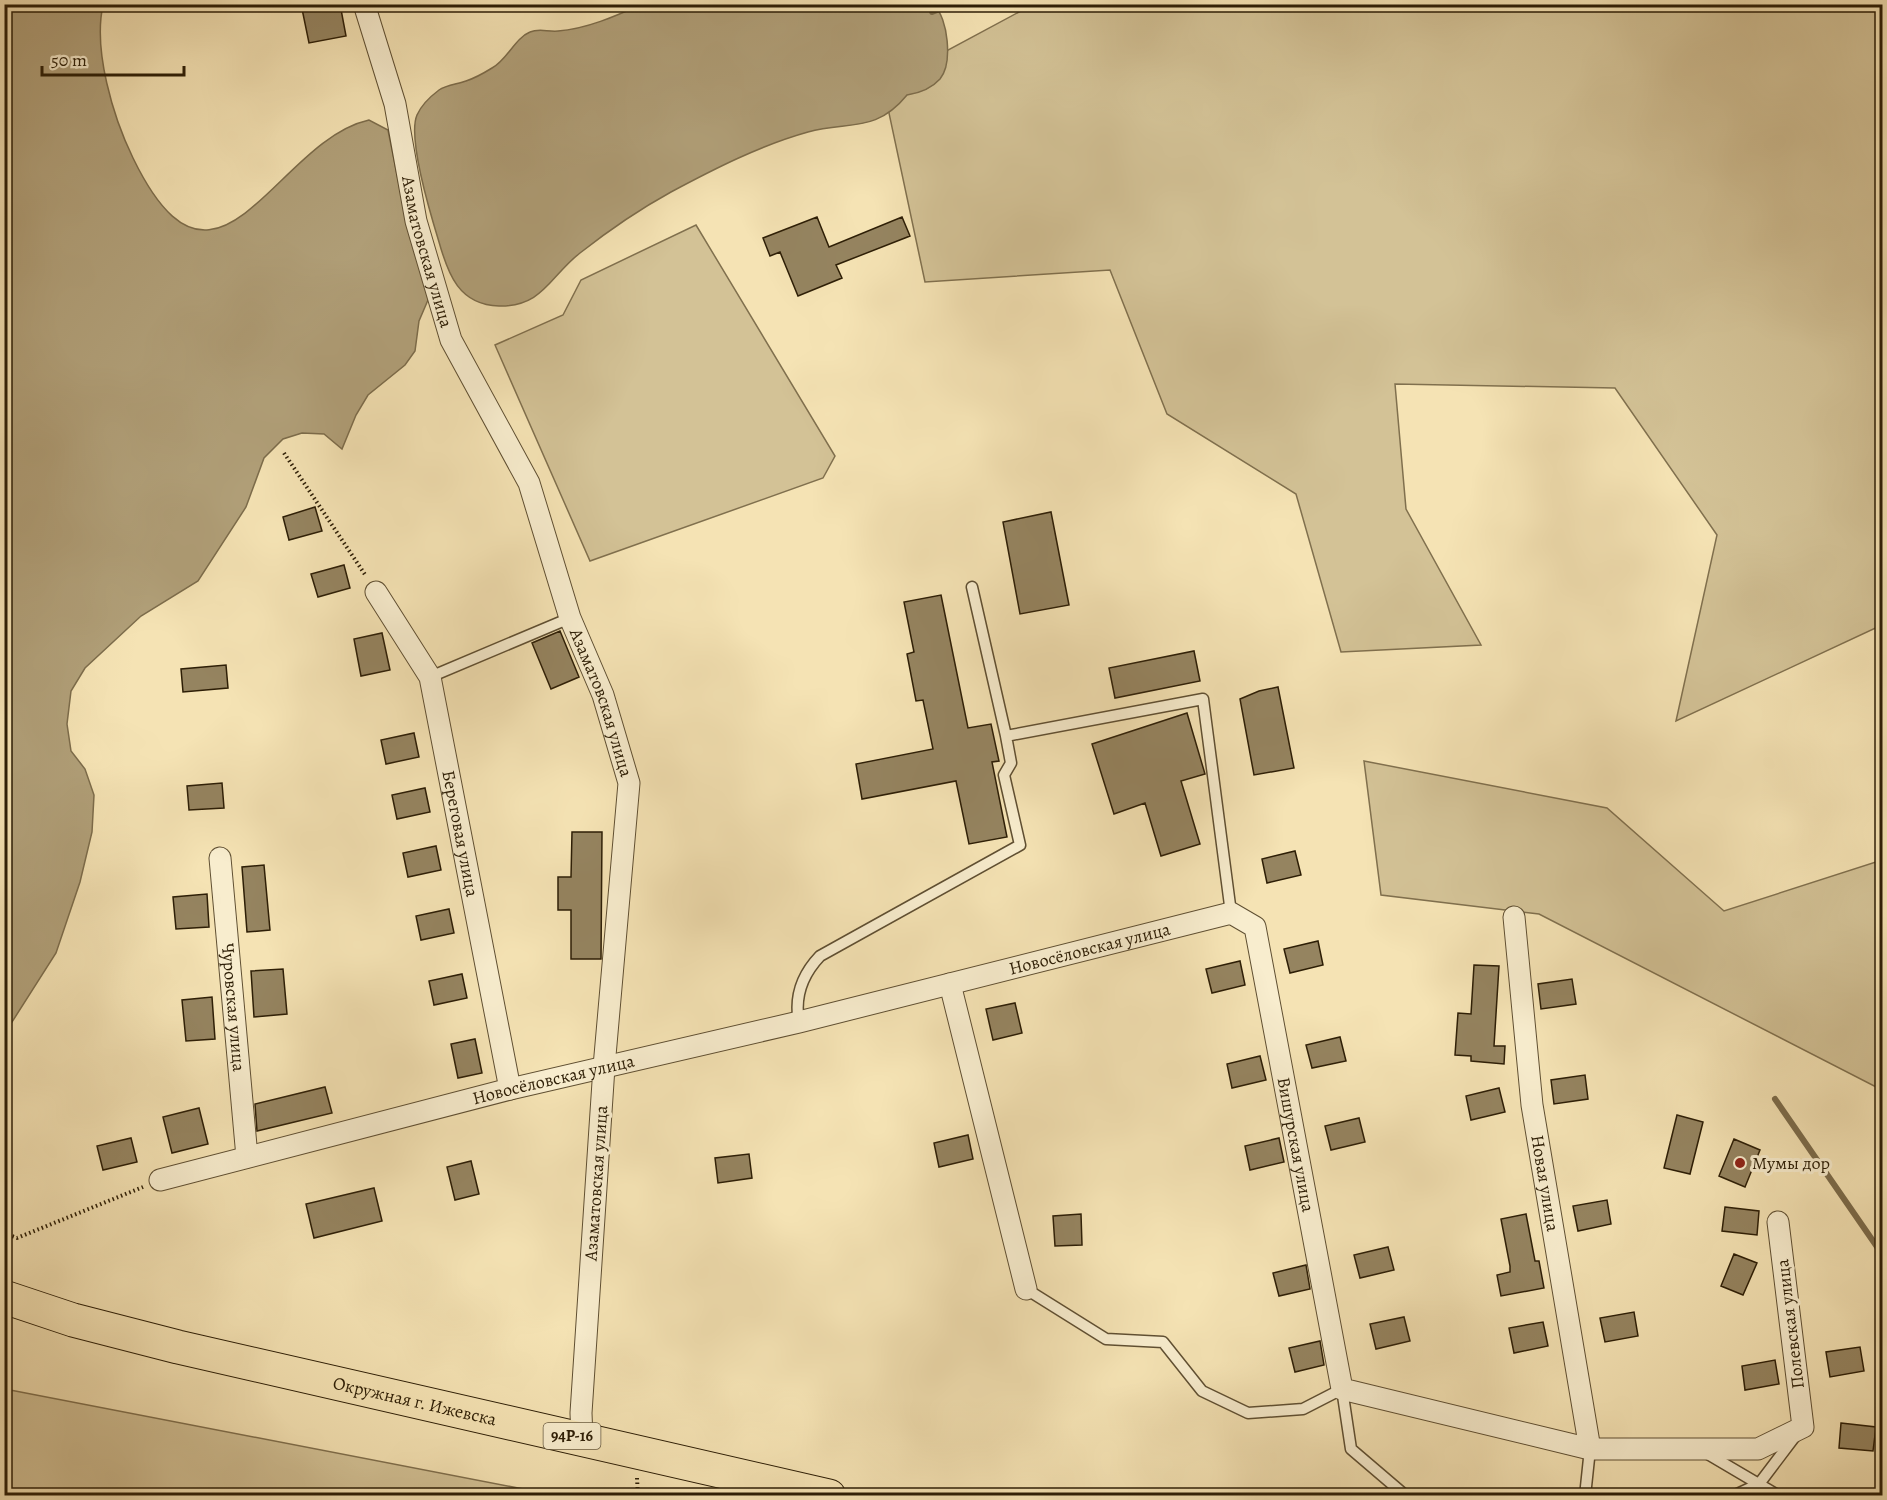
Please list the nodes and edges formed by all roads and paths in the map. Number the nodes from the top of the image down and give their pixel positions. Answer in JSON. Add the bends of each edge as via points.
{"nodes":[{"id":1,"x":364,"y":4,"type":"edge"},
{"id":2,"x":284,"y":453,"type":"dead end"},
{"id":3,"x":972,"y":587,"type":"dead end"},
{"id":4,"x":376,"y":592,"type":"joint"},
{"id":5,"x":570,"y":618,"type":"junction"},
{"id":6,"x":430,"y":676,"type":"junction"},
{"id":7,"x":1006,"y":736,"type":"junction"},
{"id":8,"x":220,"y":858,"type":"dead end"},
{"id":9,"x":1232,"y":913,"type":"junction"},
{"id":10,"x":1514,"y":917,"type":"dead end"},
{"id":11,"x":950,"y":984,"type":"junction"},
{"id":12,"x":799,"y":1022,"type":"junction"},
{"id":13,"x":604,"y":1067,"type":"junction"},
{"id":14,"x":510,"y":1089,"type":"junction"},
{"id":15,"x":247,"y":1158,"type":"junction"},
{"id":16,"x":160,"y":1180,"type":"joint"},
{"id":17,"x":1778,"y":1222,"type":"dead end"},
{"id":18,"x":4,"y":1233,"type":"edge"},
{"id":19,"x":1026,"y":1289,"type":"joint"},
{"id":20,"x":4,"y":1297,"type":"edge"},
{"id":21,"x":1342,"y":1389,"type":"junction"},
{"id":22,"x":1803,"y":1427,"type":"junction"},
{"id":23,"x":582,"y":1439,"type":"junction"},
{"id":24,"x":1590,"y":1449,"type":"junction"},
{"id":25,"x":1701,"y":1450,"type":"junction"},
{"id":26,"x":637,"y":1476,"type":"dead end"},
{"id":27,"x":1759,"y":1485,"type":"junction"},
{"id":28,"x":638,"y":1496,"type":"edge"},
{"id":29,"x":829,"y":1496,"type":"edge"},
{"id":30,"x":1406,"y":1496,"type":"edge"},
{"id":31,"x":1585,"y":1496,"type":"edge"},
{"id":32,"x":1733,"y":1496,"type":"edge"},
{"id":33,"x":1779,"y":1496,"type":"edge"}],
"edges":[{"from":1,"to":5,"type":"street","name":"Азаматовская улица","via":[[395,104],[416,221],[451,340],[529,483]]},
{"from":2,"to":4,"type":"path"},
{"from":3,"to":7,"type":"lane"},
{"from":4,"to":6,"type":"street","name":"Береговая улица"},
{"from":5,"to":6,"type":"lane"},
{"from":5,"to":13,"type":"street","name":"Азаматовская улица","via":[[603,695],[628,783]]},
{"from":6,"to":14,"type":"street","name":"Береговая улица"},
{"from":7,"to":9,"type":"lane","via":[[1203,699]]},
{"from":7,"to":12,"type":"lane","via":[[1011,763],[1004,776],[1020,845],[820,956],[805,972],[796,1004]]},
{"from":8,"to":15,"type":"street","name":"Чуровская улица"},
{"from":9,"to":11,"type":"street","name":"Новосёловская улица"},
{"from":9,"to":21,"type":"street","name":"Вишурская улица","via":[[1255,927]]},
{"from":10,"to":24,"type":"street","name":"Новая улица","via":[[1532,1105]]},
{"from":11,"to":12,"type":"street","name":"Новосёловская улица"},
{"from":11,"to":19,"type":"street"},
{"from":12,"to":13,"type":"street","name":"Новосёловская улица"},
{"from":13,"to":14,"type":"street","name":"Новосёловская улица"},
{"from":13,"to":23,"type":"street","name":"Азаматовская улица"},
{"from":14,"to":15,"type":"street","name":"Новосёловская улица"},
{"from":15,"to":16,"type":"street","name":"Новосёловская улица"},
{"from":16,"to":18,"type":"path","via":[[17,1238]]},
{"from":17,"to":22,"type":"street","name":"Полевская улица"},
{"from":19,"to":21,"type":"lane","via":[[1106,1339],[1163,1342],[1202,1391],[1248,1413],[1303,1409]]},
{"from":20,"to":23,"type":"main road","name":"Окружная г. Ижевска","number":"94Р-16","via":[[73,1320],[178,1347]]},
{"from":21,"to":24,"type":"street"},
{"from":21,"to":30,"type":"lane","via":[[1351,1449]]},
{"from":22,"to":25,"type":"street","via":[[1758,1449]]},
{"from":22,"to":27,"type":"lane"},
{"from":23,"to":29,"type":"main road","name":"Окружная г. Ижевска","number":"94Р-16"},
{"from":24,"to":25,"type":"street"},
{"from":24,"to":31,"type":"lane"},
{"from":25,"to":27,"type":"lane"},
{"from":26,"to":28,"type":"path"},
{"from":27,"to":32,"type":"lane"},
{"from":27,"to":33,"type":"lane"}]}
